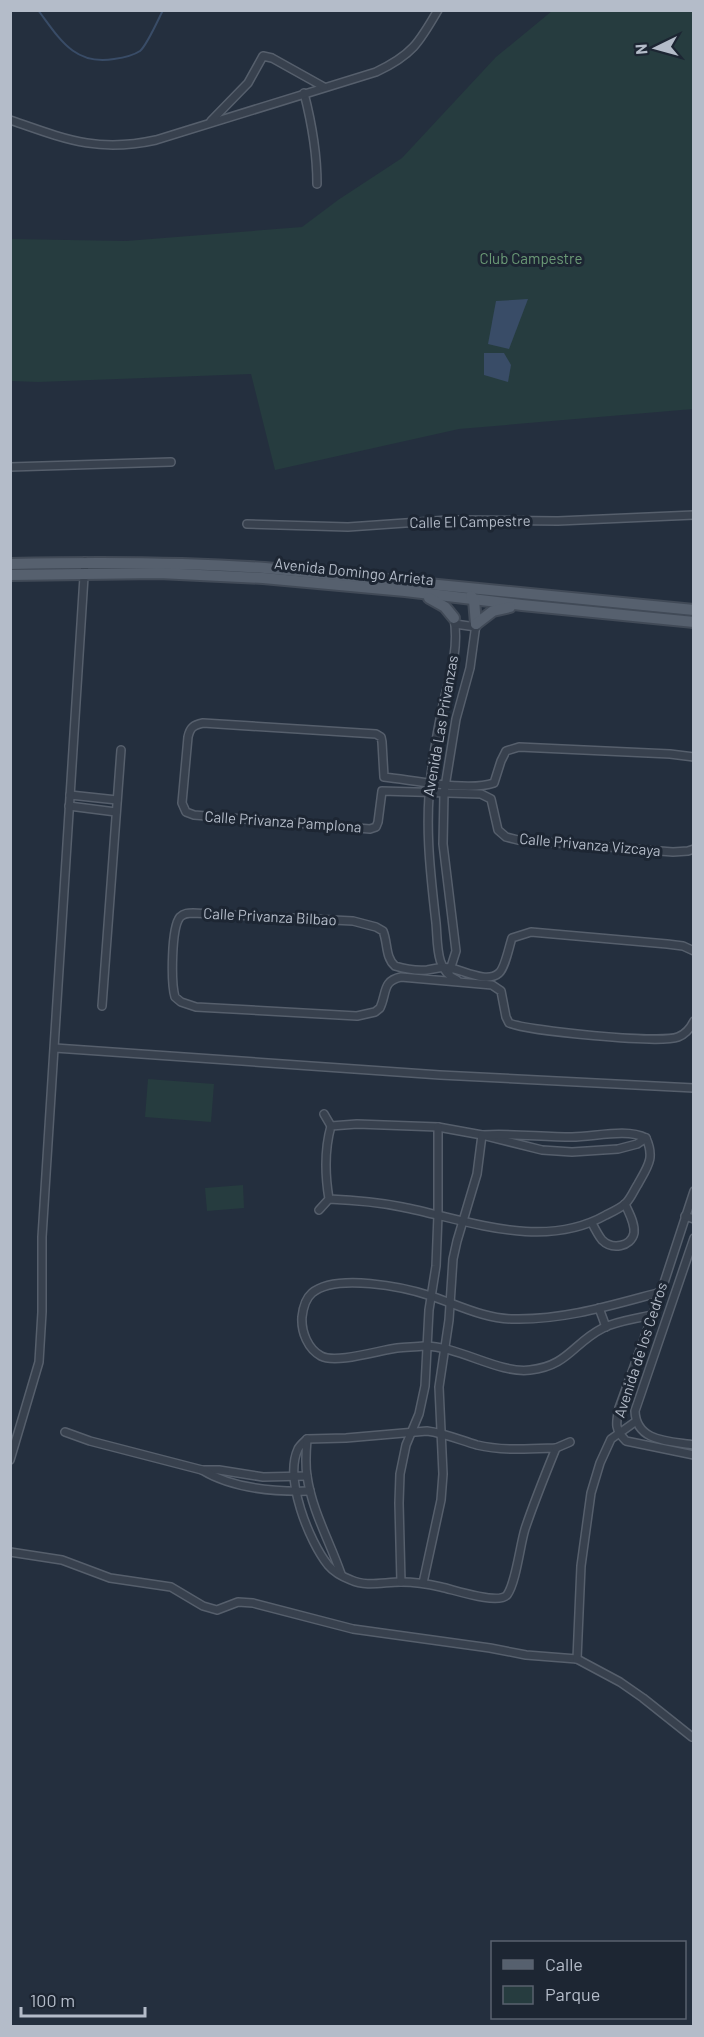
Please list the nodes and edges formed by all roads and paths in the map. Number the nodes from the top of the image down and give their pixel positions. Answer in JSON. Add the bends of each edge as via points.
{"nodes":[{"id":1,"x":438,"y":10,"type":"edge"},
{"id":2,"x":324,"y":87,"type":"junction"},
{"id":3,"x":304,"y":93,"type":"junction"},
{"id":4,"x":10,"y":120,"type":"edge"},
{"id":5,"x":210,"y":122,"type":"junction"},
{"id":6,"x":316,"y":184,"type":"dead end"},
{"id":7,"x":171,"y":462,"type":"dead end"},
{"id":8,"x":10,"y":467,"type":"edge"},
{"id":9,"x":693,"y":515,"type":"edge"},
{"id":10,"x":247,"y":524,"type":"dead end"},
{"id":11,"x":10,"y":564,"type":"edge"},
{"id":12,"x":85,"y":567,"type":"junction"},
{"id":13,"x":264,"y":573,"type":"junction"},
{"id":14,"x":10,"y":575,"type":"edge"},
{"id":15,"x":405,"y":591,"type":"junction"},
{"id":16,"x":462,"y":591,"type":"junction"},
{"id":17,"x":474,"y":600,"type":"junction"},
{"id":18,"x":522,"y":605,"type":"junction"},
{"id":19,"x":693,"y":610,"type":"edge"},
{"id":20,"x":454,"y":621,"type":"junction"},
{"id":21,"x":693,"y":622,"type":"edge"},
{"id":22,"x":476,"y":625,"type":"junction"},
{"id":23,"x":121,"y":750,"type":"dead end"},
{"id":24,"x":693,"y":758,"type":"edge"},
{"id":25,"x":430,"y":782,"type":"junction"},
{"id":26,"x":446,"y":784,"type":"junction"},
{"id":27,"x":429,"y":792,"type":"junction"},
{"id":28,"x":444,"y":793,"type":"junction"},
{"id":29,"x":70,"y":795,"type":"junction"},
{"id":30,"x":117,"y":800,"type":"junction"},
{"id":31,"x":69,"y":806,"type":"junction"},
{"id":32,"x":116,"y":812,"type":"junction"},
{"id":33,"x":693,"y":849,"type":"edge"},
{"id":34,"x":693,"y":951,"type":"edge"},
{"id":35,"x":442,"y":967,"type":"junction"},
{"id":36,"x":450,"y":971,"type":"junction"},
{"id":37,"x":430,"y":980,"type":"junction"},
{"id":38,"x":470,"y":983,"type":"junction"},
{"id":39,"x":102,"y":1006,"type":"dead end"},
{"id":40,"x":693,"y":1022,"type":"edge"},
{"id":41,"x":55,"y":1048,"type":"junction"},
{"id":42,"x":693,"y":1088,"type":"edge"},
{"id":43,"x":324,"y":1114,"type":"dead end"},
{"id":44,"x":331,"y":1126,"type":"junction"},
{"id":45,"x":438,"y":1127,"type":"junction"},
{"id":46,"x":482,"y":1135,"type":"junction"},
{"id":47,"x":646,"y":1138,"type":"junction"},
{"id":48,"x":693,"y":1191,"type":"edge"},
{"id":49,"x":329,"y":1200,"type":"junction"},
{"id":50,"x":625,"y":1204,"type":"junction"},
{"id":51,"x":319,"y":1210,"type":"dead end"},
{"id":52,"x":438,"y":1215,"type":"junction"},
{"id":53,"x":685,"y":1216,"type":"junction"},
{"id":54,"x":693,"y":1219,"type":"edge"},
{"id":55,"x":464,"y":1221,"type":"junction"},
{"id":56,"x":591,"y":1223,"type":"junction"},
{"id":57,"x":693,"y":1238,"type":"edge"},
{"id":58,"x":661,"y":1292,"type":"junction"},
{"id":59,"x":431,"y":1296,"type":"junction"},
{"id":60,"x":450,"y":1304,"type":"junction"},
{"id":61,"x":600,"y":1308,"type":"junction"},
{"id":62,"x":651,"y":1315,"type":"junction"},
{"id":63,"x":606,"y":1327,"type":"junction"},
{"id":64,"x":426,"y":1346,"type":"junction"},
{"id":65,"x":446,"y":1348,"type":"junction"},
{"id":66,"x":635,"y":1422,"type":"junction"},
{"id":67,"x":412,"y":1431,"type":"junction"},
{"id":68,"x":65,"y":1432,"type":"dead end"},
{"id":69,"x":441,"y":1433,"type":"junction"},
{"id":70,"x":618,"y":1433,"type":"junction"},
{"id":71,"x":306,"y":1439,"type":"junction"},
{"id":72,"x":570,"y":1442,"type":"dead end"},
{"id":73,"x":693,"y":1445,"type":"edge"},
{"id":74,"x":556,"y":1448,"type":"junction"},
{"id":75,"x":693,"y":1455,"type":"edge"},
{"id":76,"x":10,"y":1460,"type":"edge"},
{"id":77,"x":202,"y":1470,"type":"junction"},
{"id":78,"x":307,"y":1476,"type":"junction"},
{"id":79,"x":295,"y":1477,"type":"junction"},
{"id":80,"x":296,"y":1491,"type":"junction"},
{"id":81,"x":310,"y":1491,"type":"junction"},
{"id":82,"x":10,"y":1552,"type":"edge"},
{"id":83,"x":341,"y":1575,"type":"junction"},
{"id":84,"x":401,"y":1582,"type":"junction"},
{"id":85,"x":423,"y":1583,"type":"junction"},
{"id":86,"x":577,"y":1659,"type":"junction"},
{"id":87,"x":692,"y":1737,"type":"edge"}],
"edges":[{"from":1,"to":2,"type":"street","via":[[420,40],[395,63]]},
{"from":2,"to":3,"type":"street"},
{"from":2,"to":5,"type":"street","via":[[263,56],[248,83]]},
{"from":3,"to":5,"type":"street"},
{"from":3,"to":6,"type":"street","via":[[313,125]]},
{"from":4,"to":5,"type":"street","via":[[60,137],[110,146],[131,146]]},
{"from":7,"to":8,"type":"street"},
{"from":9,"to":10,"type":"street","name":"Calle El Campestre","via":[[558,521],[448,520],[348,527]]},
{"from":11,"to":12,"type":"main road","name":"Avenida Domingo Arrieta"},
{"from":12,"to":13,"type":"main road","name":"Avenida Domingo Arrieta","via":[[159,573]]},
{"from":12,"to":14,"type":"main road","name":"Avenida Domingo Arrieta"},
{"from":12,"to":29,"type":"street"},
{"from":13,"to":15,"type":"main road","name":"Avenida Domingo Arrieta"},
{"from":13,"to":16,"type":"main road","name":"Avenida Domingo Arrieta"},
{"from":15,"to":16,"type":"main road","name":"Avenida Domingo Arrieta"},
{"from":15,"to":20,"type":"main road","via":[[438,601]]},
{"from":16,"to":17,"type":"main road","name":"Avenida Domingo Arrieta"},
{"from":16,"to":19,"type":"main road","name":"Avenida Domingo Arrieta"},
{"from":16,"to":20,"type":"main road"},
{"from":17,"to":18,"type":"main road","name":"Avenida Domingo Arrieta"},
{"from":17,"to":22,"type":"main road"},
{"from":18,"to":21,"type":"main road","name":"Avenida Domingo Arrieta"},
{"from":18,"to":22,"type":"main road","via":[[493,611]]},
{"from":20,"to":22,"type":"street"},
{"from":20,"to":25,"type":"street","name":"Avenida Las Privanzas","via":[[454,658]]},
{"from":22,"to":26,"type":"street","name":"Avenida Las Privanzas"},
{"from":23,"to":30,"type":"street"},
{"from":24,"to":26,"type":"street","via":[[519,747],[506,751],[494,783],[478,787]]},
{"from":25,"to":26,"type":"street","name":"Calle Privanza Pamplona"},
{"from":25,"to":27,"type":"street","name":"Avenida Las Privanzas"},
{"from":25,"to":27,"type":"street","name":"Calle Privanza Pamplona","via":[[384,777],[382,742],[376,734],[203,723],[189,730],[182,803],[186,812],[194,815],[370,829],[378,822],[382,791]]},
{"from":26,"to":28,"type":"street","name":"Avenida Las Privanzas"},
{"from":27,"to":28,"type":"street","name":"Calle Privanza Pamplona"},
{"from":27,"to":35,"type":"street","name":"Avenida Las Privanzas","via":[[430,879]]},
{"from":28,"to":33,"type":"street","name":"Calle Privanza Vizcaya","via":[[487,796],[494,805],[498,830],[518,840],[674,852]]},
{"from":28,"to":36,"type":"street","name":"Avenida Las Privanzas","via":[[442,828],[455,942]]},
{"from":29,"to":30,"type":"street"},
{"from":29,"to":31,"type":"street"},
{"from":30,"to":32,"type":"street"},
{"from":31,"to":32,"type":"street"},
{"from":31,"to":41,"type":"street"},
{"from":32,"to":39,"type":"street"},
{"from":34,"to":36,"type":"street","via":[[667,944],[531,932],[512,938],[503,968],[495,975]]},
{"from":35,"to":36,"type":"street"},
{"from":35,"to":37,"type":"street","name":"Calle Privanza Bilbao","via":[[419,970],[395,966],[388,957],[383,931],[353,921],[193,913],[183,914],[175,932],[173,992],[181,1002],[196,1007],[357,1016],[380,1008],[387,984],[394,979]]},
{"from":36,"to":37,"type":"street"},
{"from":36,"to":38,"type":"street","via":[[456,980]]},
{"from":37,"to":38,"type":"street"},
{"from":38,"to":40,"type":"street","via":[[498,988],[509,1023],[529,1029],[669,1040],[688,1032]]},
{"from":41,"to":42,"type":"street"},
{"from":41,"to":76,"type":"street","via":[[41,1256],[39,1362]]},
{"from":43,"to":44,"type":"street"},
{"from":44,"to":45,"type":"street"},
{"from":44,"to":49,"type":"street","via":[[325,1156]]},
{"from":45,"to":46,"type":"street"},
{"from":45,"to":52,"type":"street"},
{"from":46,"to":47,"type":"street","via":[[572,1137],[636,1133]]},
{"from":46,"to":47,"type":"street","via":[[542,1150],[572,1152],[618,1149]]},
{"from":46,"to":55,"type":"street","via":[[477,1174]]},
{"from":47,"to":50,"type":"street","via":[[651,1155],[648,1167]]},
{"from":48,"to":53,"type":"street","name":"Avenida de los Cedros"},
{"from":49,"to":51,"type":"street"},
{"from":49,"to":52,"type":"street","via":[[379,1203]]},
{"from":50,"to":56,"type":"street"},
{"from":50,"to":56,"type":"street","via":[[634,1233],[628,1242],[610,1246]]},
{"from":52,"to":55,"type":"street"},
{"from":52,"to":59,"type":"street"},
{"from":53,"to":54,"type":"street"},
{"from":53,"to":58,"type":"street","name":"Avenida de los Cedros"},
{"from":55,"to":56,"type":"street","via":[[524,1232],[552,1232]]},
{"from":55,"to":60,"type":"street","via":[[453,1259]]},
{"from":57,"to":66,"type":"street","name":"Avenida de los Cedros","via":[[640,1390]]},
{"from":58,"to":61,"type":"street"},
{"from":58,"to":62,"type":"street","name":"Avenida de los Cedros"},
{"from":59,"to":60,"type":"street"},
{"from":59,"to":64,"type":"street"},
{"from":59,"to":64,"type":"street","via":[[379,1285],[329,1285],[310,1294],[303,1307],[304,1334],[323,1357]]},
{"from":60,"to":61,"type":"street","via":[[510,1319],[543,1319]]},
{"from":60,"to":65,"type":"street"},
{"from":61,"to":63,"type":"street"},
{"from":62,"to":63,"type":"street"},
{"from":62,"to":70,"type":"street","name":"Avenida de los Cedros","via":[[619,1408]]},
{"from":63,"to":65,"type":"street","via":[[555,1365],[528,1371]]},
{"from":64,"to":65,"type":"street"},
{"from":64,"to":67,"type":"street","via":[[424,1386]]},
{"from":65,"to":69,"type":"street","via":[[439,1387]]},
{"from":66,"to":70,"type":"street"},
{"from":66,"to":73,"type":"street","name":"Avenida de los Cedros","via":[[640,1431],[650,1436]]},
{"from":67,"to":69,"type":"street"},
{"from":67,"to":71,"type":"street"},
{"from":67,"to":84,"type":"street","via":[[400,1474]]},
{"from":68,"to":77,"type":"street"},
{"from":69,"to":74,"type":"street","via":[[501,1448]]},
{"from":69,"to":85,"type":"street","via":[[441,1500]]},
{"from":70,"to":75,"type":"street","name":"Avenida de los Cedros","via":[[626,1441]]},
{"from":70,"to":86,"type":"street","via":[[604,1453],[588,1508],[580,1566]]},
{"from":71,"to":78,"type":"street"},
{"from":71,"to":79,"type":"street","via":[[298,1448]]},
{"from":72,"to":74,"type":"street"},
{"from":74,"to":85,"type":"street","via":[[525,1530],[506,1596],[490,1600]]},
{"from":77,"to":79,"type":"street"},
{"from":77,"to":80,"type":"street","via":[[244,1486]]},
{"from":78,"to":79,"type":"street"},
{"from":78,"to":81,"type":"street"},
{"from":79,"to":80,"type":"street"},
{"from":80,"to":81,"type":"street"},
{"from":80,"to":83,"type":"street","via":[[311,1537],[329,1567]]},
{"from":81,"to":83,"type":"street"},
{"from":82,"to":86,"type":"street","via":[[62,1560],[110,1578],[171,1587],[216,1610],[238,1602],[254,1603],[353,1629]]},
{"from":83,"to":84,"type":"street","via":[[364,1584]]},
{"from":84,"to":85,"type":"street"},
{"from":86,"to":87,"type":"street","via":[[644,1698]]}]}
